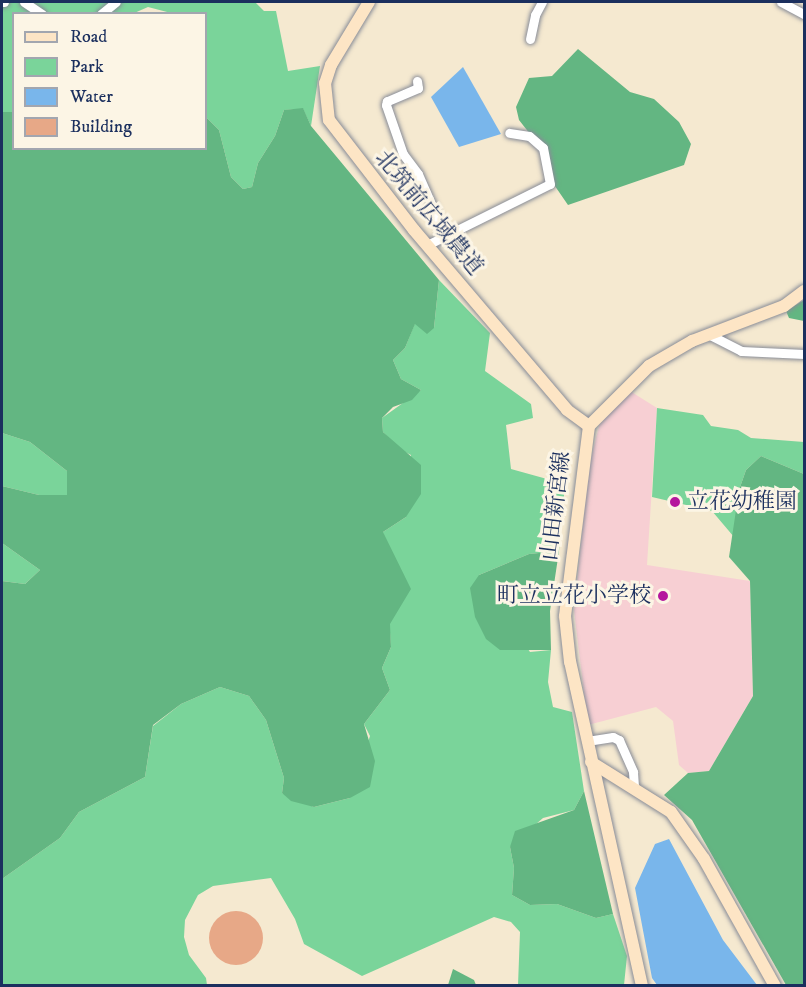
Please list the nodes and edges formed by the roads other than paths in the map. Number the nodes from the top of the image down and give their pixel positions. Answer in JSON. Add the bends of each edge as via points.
{"nodes":[{"id":1,"x":24,"y":2,"type":"edge"},
{"id":2,"x":116,"y":2,"type":"edge"},
{"id":3,"x":369,"y":2,"type":"edge"},
{"id":4,"x":542,"y":2,"type":"edge"},
{"id":5,"x":781,"y":2,"type":"edge"},
{"id":6,"x":39,"y":12,"type":"edge"},
{"id":7,"x":104,"y":12,"type":"edge"},
{"id":8,"x":804,"y":14,"type":"edge"},
{"id":9,"x":530,"y":39,"type":"dead end"},
{"id":10,"x":417,"y":81,"type":"dead end"},
{"id":11,"x":509,"y":133,"type":"dead end"},
{"id":12,"x":446,"y":238,"type":"junction"},
{"id":13,"x":427,"y":245,"type":"junction"},
{"id":14,"x":804,"y":291,"type":"edge"},
{"id":15,"x":708,"y":334,"type":"junction"},
{"id":16,"x":804,"y":354,"type":"edge"},
{"id":17,"x":589,"y":426,"type":"junction"},
{"id":18,"x":587,"y":741,"type":"junction"},
{"id":19,"x":591,"y":762,"type":"junction"},
{"id":20,"x":634,"y":788,"type":"junction"},
{"id":21,"x":642,"y":986,"type":"edge"},
{"id":22,"x":775,"y":986,"type":"edge"}],
"edges":[{"from":1,"to":6,"type":"street"},
{"from":2,"to":7,"type":"street"},
{"from":3,"to":13,"type":"main road","name":"北筑前広域農道","via":[[331,65],[325,102],[338,135]]},
{"from":4,"to":9,"type":"street"},
{"from":5,"to":8,"type":"street"},
{"from":10,"to":12,"type":"street","via":[[418,88],[387,101],[386,105],[403,153],[430,197]]},
{"from":11,"to":12,"type":"street","via":[[529,136],[543,148],[550,184],[454,230]]},
{"from":12,"to":13,"type":"street"},
{"from":13,"to":17,"type":"main road","name":"北筑前広域農道","via":[[567,410]]},
{"from":14,"to":15,"type":"main road","name":"山田新宮線","via":[[784,306]]},
{"from":15,"to":16,"type":"street","via":[[741,351]]},
{"from":15,"to":17,"type":"main road","name":"山田新宮線","via":[[649,366]]},
{"from":17,"to":18,"type":"main road","name":"山田新宮線","via":[[565,616]]},
{"from":18,"to":19,"type":"main road","name":"山田新宮線"},
{"from":18,"to":20,"type":"street","via":[[613,737],[619,740],[633,772]]},
{"from":19,"to":20,"type":"main road"},
{"from":19,"to":21,"type":"main road","name":"山田新宮線"},
{"from":20,"to":22,"type":"main road","via":[[671,812],[687,831]]}]}
